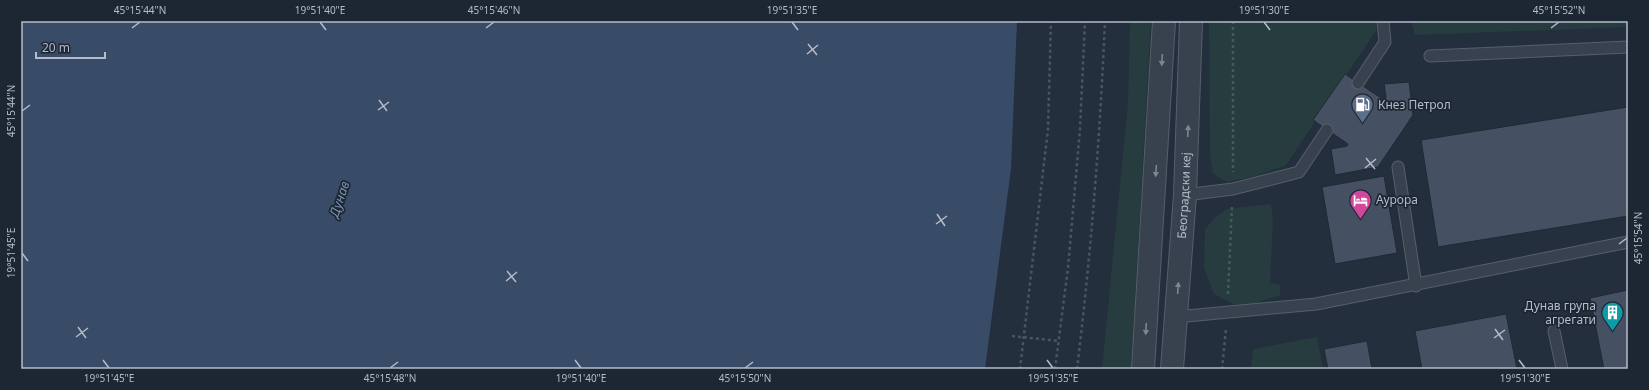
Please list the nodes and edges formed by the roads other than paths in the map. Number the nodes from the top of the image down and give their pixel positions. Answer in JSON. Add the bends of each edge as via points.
{"nodes":[{"id":1,"x":1164,"y":21,"type":"edge"},
{"id":2,"x":1191,"y":21,"type":"edge"},
{"id":3,"x":1383,"y":21,"type":"edge"},
{"id":4,"x":1628,"y":47,"type":"edge"},
{"id":5,"x":1430,"y":56,"type":"dead end"},
{"id":6,"x":1358,"y":83,"type":"dead end"},
{"id":7,"x":1327,"y":130,"type":"dead end"},
{"id":8,"x":1398,"y":167,"type":"dead end"},
{"id":9,"x":1185,"y":196,"type":"junction"},
{"id":10,"x":1628,"y":242,"type":"edge"},
{"id":11,"x":1416,"y":286,"type":"junction"},
{"id":12,"x":1176,"y":318,"type":"junction"},
{"id":13,"x":1554,"y":331,"type":"dead end"},
{"id":14,"x":1144,"y":369,"type":"edge"},
{"id":15,"x":1172,"y":369,"type":"edge"},
{"id":16,"x":1562,"y":369,"type":"edge"}],
"edges":[{"from":1,"to":14,"type":"street","one_way":true},
{"from":9,"to":2,"type":"street","name":"Београдски кеј","one_way":true},
{"from":3,"to":6,"type":"lane","via":[[1385,42]]},
{"from":4,"to":5,"type":"lane"},
{"from":7,"to":9,"type":"lane","via":[[1299,172],[1233,189]]},
{"from":8,"to":11,"type":"lane"},
{"from":12,"to":9,"type":"street","name":"Београдски кеј","one_way":true},
{"from":10,"to":11,"type":"lane"},
{"from":11,"to":12,"type":"lane","via":[[1316,304]]},
{"from":12,"to":15,"type":"street","name":"Београдски кеј"},
{"from":13,"to":16,"type":"lane"}]}
